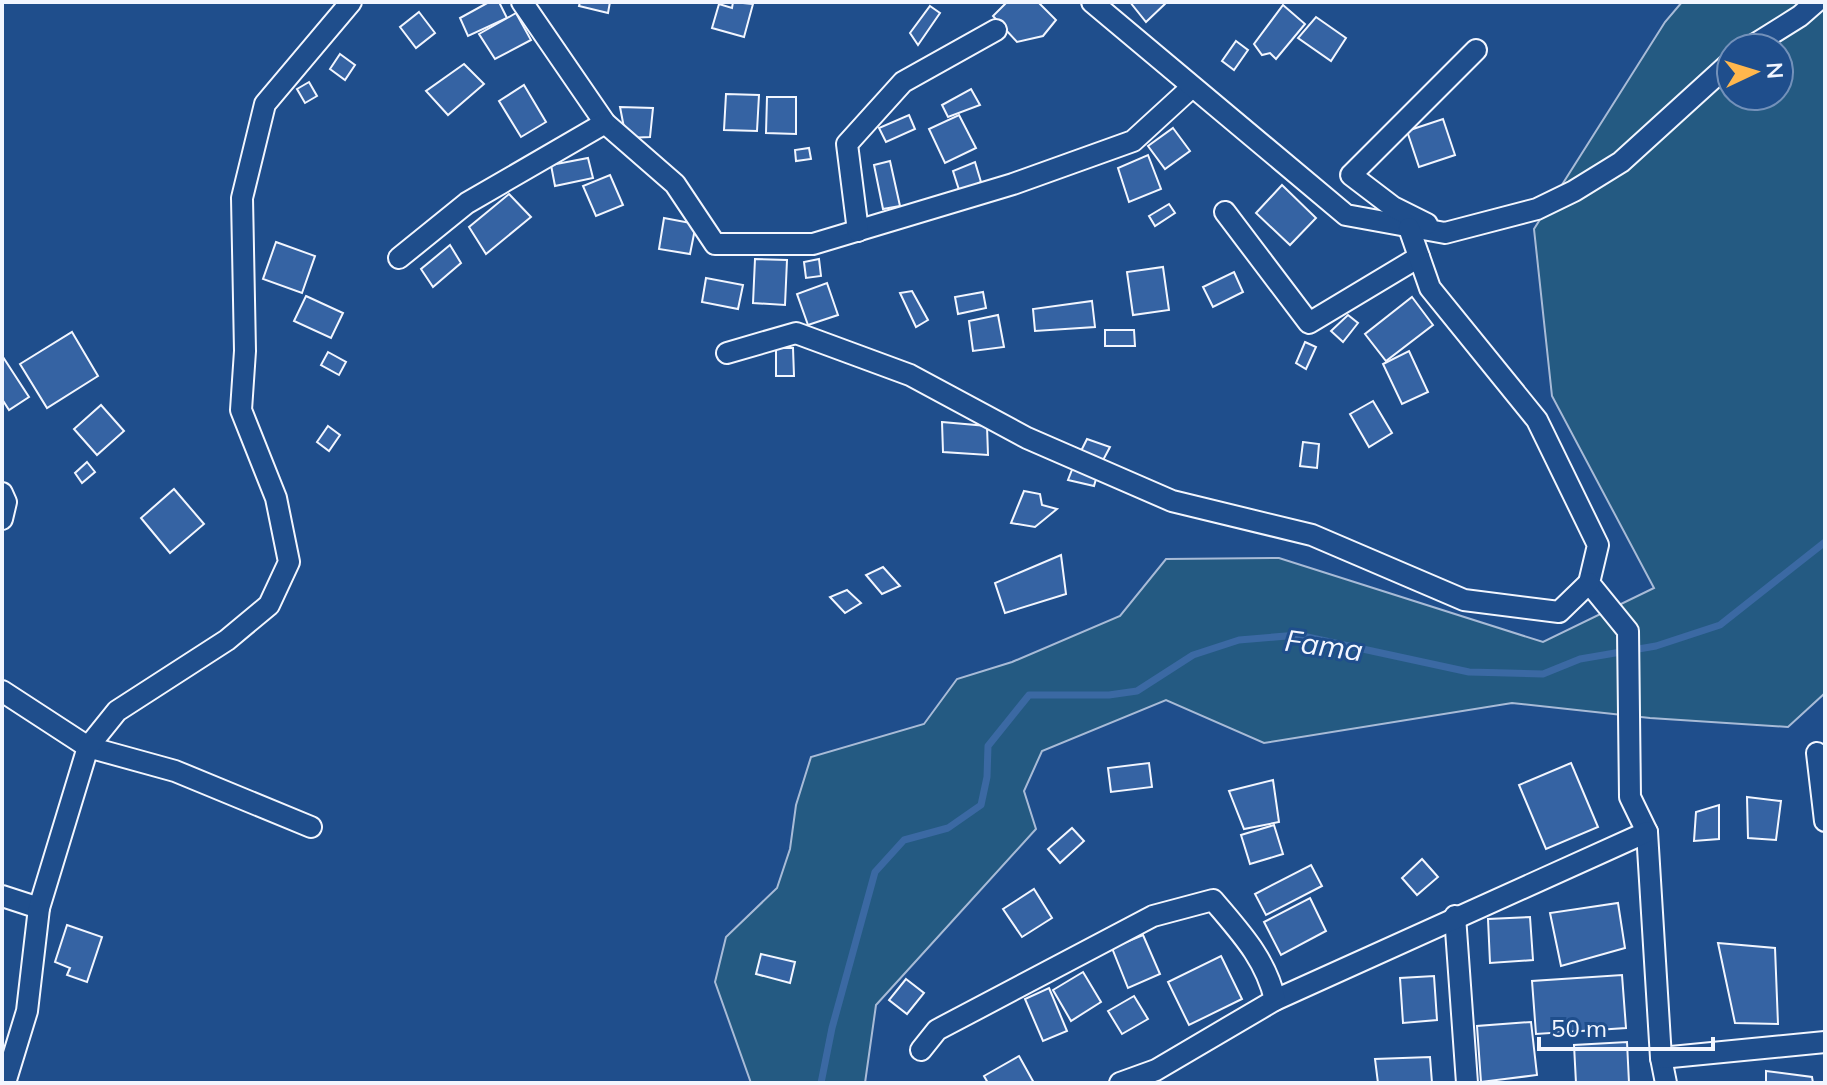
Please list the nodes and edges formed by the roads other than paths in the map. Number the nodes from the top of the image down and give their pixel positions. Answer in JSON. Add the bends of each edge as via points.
{"nodes":[{"id":1,"x":351,"y":2,"type":"edge"},
{"id":2,"x":522,"y":2,"type":"edge"},
{"id":3,"x":1092,"y":2,"type":"edge"},
{"id":4,"x":1816,"y":2,"type":"edge"},
{"id":5,"x":996,"y":30,"type":"dead end"},
{"id":6,"x":1774,"y":32,"type":"edge"},
{"id":7,"x":1476,"y":50,"type":"dead end"},
{"id":8,"x":1715,"y":77,"type":"edge"},
{"id":9,"x":1192,"y":87,"type":"junction"},
{"id":10,"x":605,"y":123,"type":"junction"},
{"id":11,"x":1225,"y":212,"type":"dead end"},
{"id":12,"x":1409,"y":228,"type":"junction"},
{"id":13,"x":858,"y":231,"type":"junction"},
{"id":14,"x":1445,"y":233,"type":"junction"},
{"id":15,"x":1419,"y":257,"type":"junction"},
{"id":16,"x":399,"y":258,"type":"dead end"},
{"id":17,"x":727,"y":353,"type":"dead end"},
{"id":18,"x":2,"y":493,"type":"edge"},
{"id":19,"x":2,"y":519,"type":"edge"},
{"id":20,"x":1589,"y":583,"type":"junction"},
{"id":21,"x":2,"y":691,"type":"edge"},
{"id":22,"x":88,"y":747,"type":"junction"},
{"id":23,"x":1817,"y":753,"type":"dead end"},
{"id":24,"x":1825,"y":821,"type":"edge"},
{"id":25,"x":311,"y":827,"type":"dead end"},
{"id":26,"x":1647,"y":832,"type":"junction"},
{"id":27,"x":2,"y":896,"type":"edge"},
{"id":28,"x":39,"y":908,"type":"junction"},
{"id":29,"x":1455,"y":916,"type":"junction"},
{"id":30,"x":1275,"y":1000,"type":"junction"},
{"id":31,"x":1825,"y":1042,"type":"edge"},
{"id":32,"x":921,"y":1050,"type":"dead end"},
{"id":33,"x":1661,"y":1058,"type":"junction"},
{"id":34,"x":5,"y":1083,"type":"edge"},
{"id":35,"x":1120,"y":1083,"type":"edge"},
{"id":36,"x":1467,"y":1083,"type":"edge"},
{"id":37,"x":1666,"y":1083,"type":"edge"}],
"edges":[{"from":1,"to":22,"type":"street","via":[[265,104],[242,198],[241,410],[276,498],[289,562],[269,605],[227,640],[117,711]]},
{"from":2,"to":10,"type":"street"},
{"from":3,"to":9,"type":"street"},
{"from":4,"to":6,"type":"street"},
{"from":5,"to":13,"type":"street","via":[[903,82],[847,144]]},
{"from":7,"to":14,"type":"street","via":[[1351,175],[1393,207]]},
{"from":8,"to":14,"type":"street","via":[[1621,162],[1574,191],[1537,209]]},
{"from":9,"to":12,"type":"street","via":[[1346,215]]},
{"from":9,"to":13,"type":"street","via":[[1133,141]]},
{"from":10,"to":13,"type":"street","via":[[675,184],[715,244],[813,244]]},
{"from":10,"to":16,"type":"street","via":[[467,203]]},
{"from":11,"to":15,"type":"street","via":[[1309,323]]},
{"from":12,"to":14,"type":"street"},
{"from":12,"to":15,"type":"street"},
{"from":15,"to":20,"type":"street","via":[[1430,288],[1537,420],[1598,545]]},
{"from":17,"to":20,"type":"street","via":[[796,333],[910,375],[1027,438],[1172,501],[1312,535],[1464,600],[1559,612]]},
{"from":18,"to":19,"type":"street"},
{"from":20,"to":26,"type":"street","via":[[1628,631],[1630,797]]},
{"from":21,"to":22,"type":"street"},
{"from":22,"to":25,"type":"street","via":[[175,771]]},
{"from":22,"to":28,"type":"street"},
{"from":23,"to":24,"type":"street"},
{"from":26,"to":29,"type":"street"},
{"from":26,"to":33,"type":"street"},
{"from":27,"to":28,"type":"street"},
{"from":28,"to":34,"type":"street","via":[[27,1011]]},
{"from":29,"to":30,"type":"street"},
{"from":29,"to":36,"type":"street"},
{"from":30,"to":32,"type":"street","via":[[1254,949],[1213,900],[1153,916],[937,1030]]},
{"from":30,"to":35,"type":"street","via":[[1156,1070]]},
{"from":31,"to":33,"type":"street"},
{"from":33,"to":37,"type":"street"}]}
